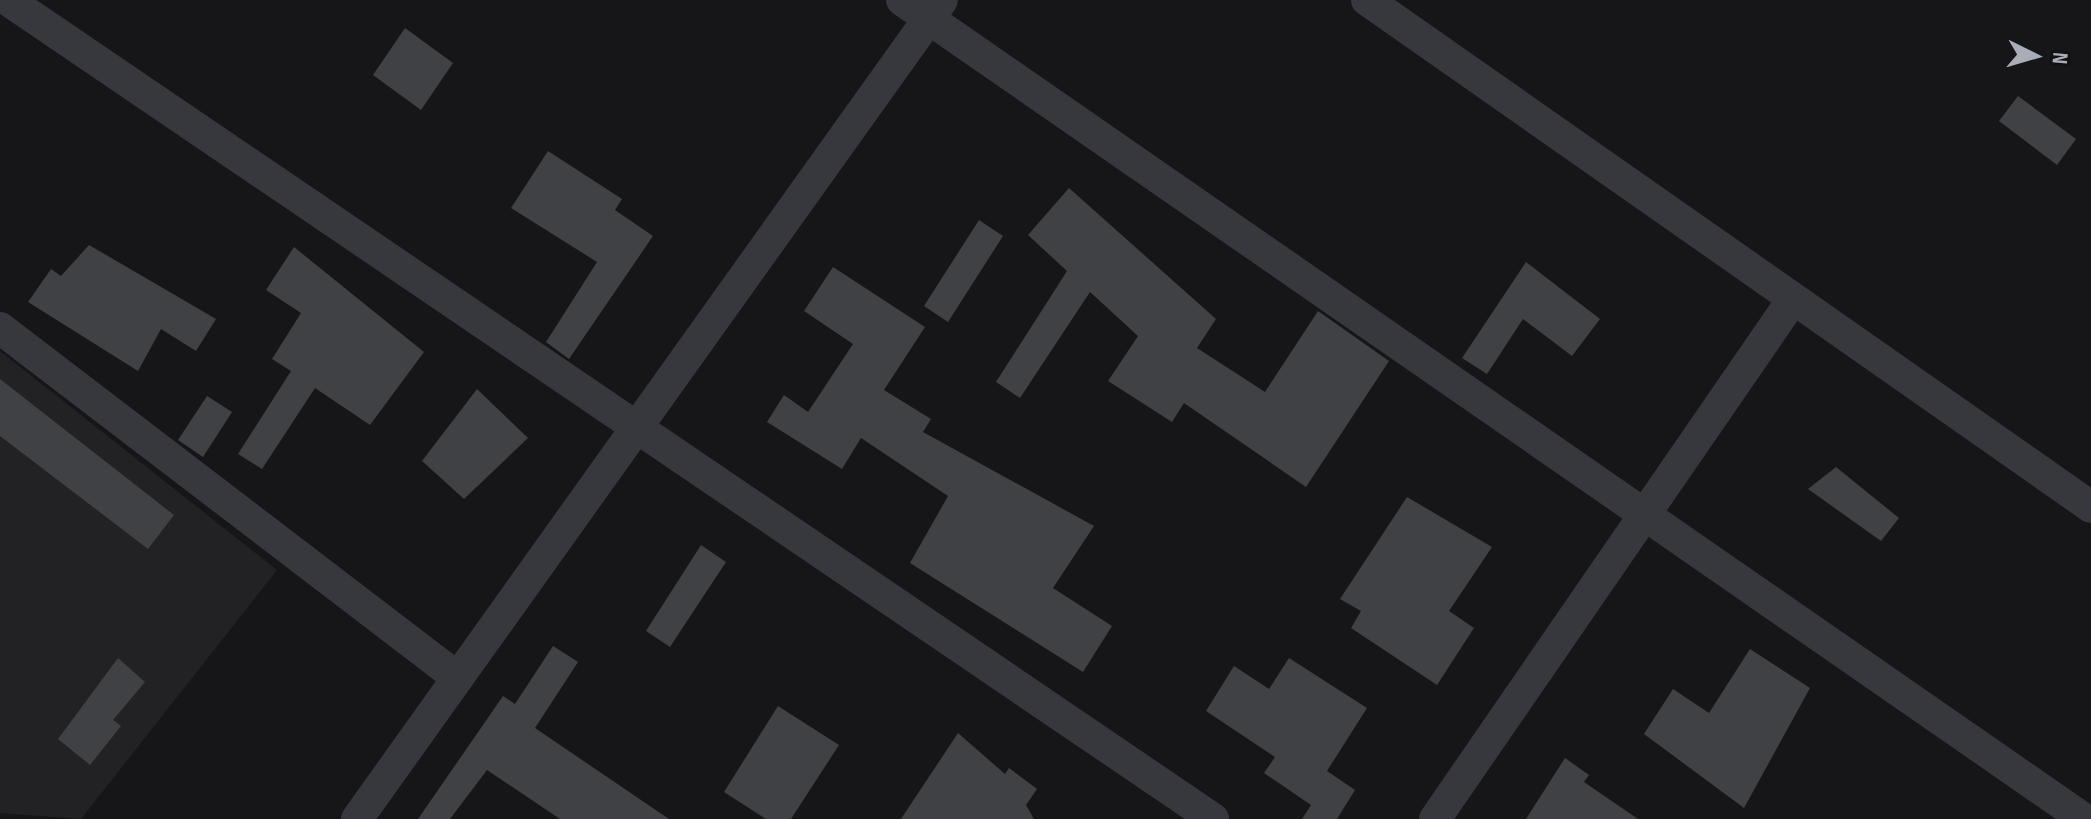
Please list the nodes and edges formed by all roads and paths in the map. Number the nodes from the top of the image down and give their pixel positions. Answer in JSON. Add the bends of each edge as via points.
{"nodes":[{"id":1,"x":8,"y":0,"type":"edge"},
{"id":2,"x":902,"y":0,"type":"edge"},
{"id":3,"x":1367,"y":0,"type":"edge"},
{"id":4,"x":935,"y":9,"type":"edge"},
{"id":5,"x":1793,"y":299,"type":"junction"},
{"id":6,"x":0,"y":328,"type":"edge"},
{"id":7,"x":639,"y":424,"type":"junction"},
{"id":8,"x":2091,"y":507,"type":"edge"},
{"id":9,"x":1646,"y":511,"type":"junction"},
{"id":10,"x":458,"y":678,"type":"junction"},
{"id":11,"x":357,"y":819,"type":"edge"},
{"id":12,"x":1213,"y":819,"type":"edge"},
{"id":13,"x":1435,"y":819,"type":"edge"},
{"id":14,"x":2084,"y":819,"type":"edge"}],
"edges":[{"from":1,"to":7,"type":"street"},
{"from":2,"to":4,"type":"street"},
{"from":3,"to":5,"type":"street"},
{"from":4,"to":7,"type":"street"},
{"from":4,"to":9,"type":"street"},
{"from":5,"to":8,"type":"street"},
{"from":5,"to":9,"type":"street"},
{"from":6,"to":10,"type":"street"},
{"from":7,"to":10,"type":"street"},
{"from":7,"to":12,"type":"street"},
{"from":9,"to":13,"type":"street"},
{"from":9,"to":14,"type":"street"},
{"from":10,"to":11,"type":"street"}]}
